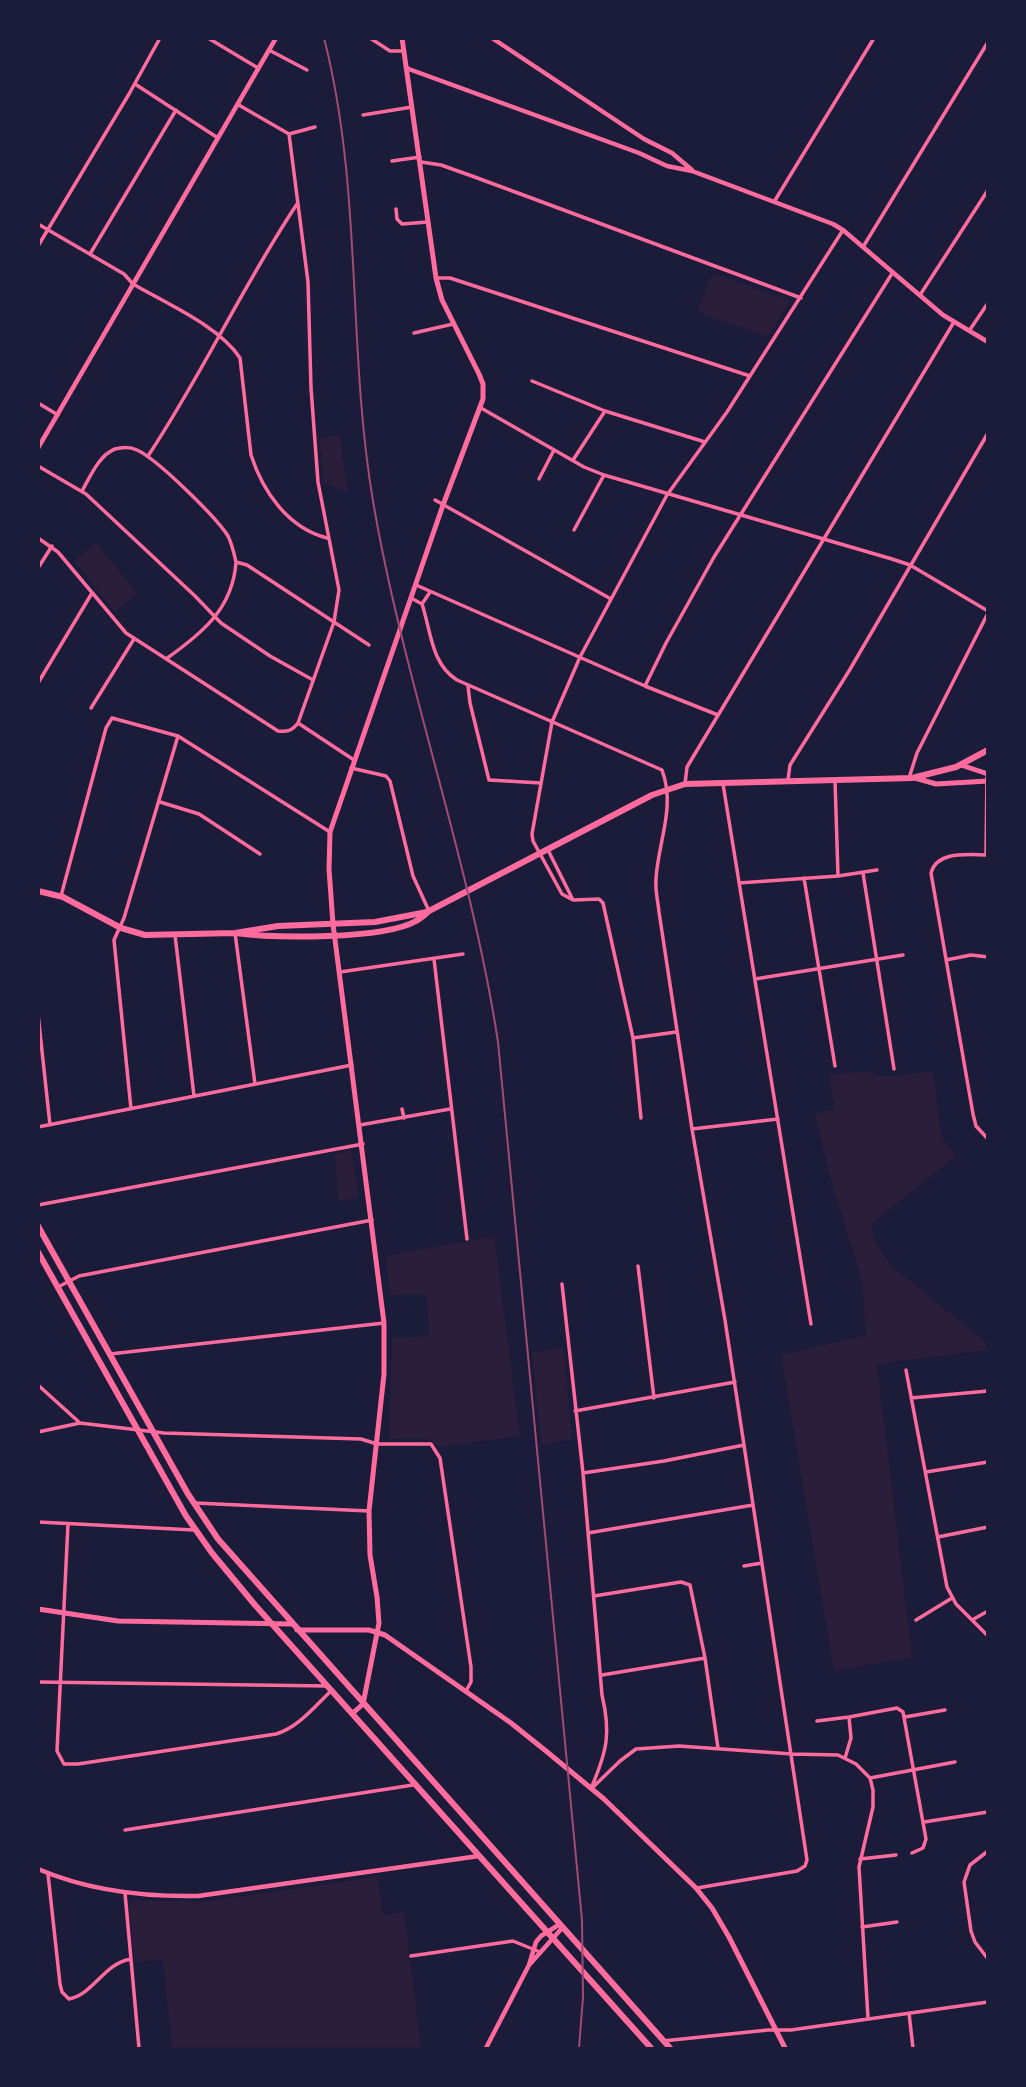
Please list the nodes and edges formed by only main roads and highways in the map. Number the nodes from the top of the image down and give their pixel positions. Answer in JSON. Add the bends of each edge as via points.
{"nodes":[{"id":1,"x":402,"y":38,"type":"edge"},
{"id":2,"x":988,"y":750,"type":"edge"},
{"id":3,"x":961,"y":765,"type":"junction"},
{"id":4,"x":987,"y":774,"type":"edge"},
{"id":5,"x":910,"y":776,"type":"junction"},
{"id":6,"x":987,"y":781,"type":"edge"},
{"id":7,"x":38,"y":891,"type":"edge"},
{"id":8,"x":429,"y":911,"type":"junction"},
{"id":9,"x":333,"y":923,"type":"junction"},
{"id":10,"x":235,"y":933,"type":"junction"},
{"id":11,"x":335,"y":934,"type":"junction"},
{"id":12,"x":38,"y":1226,"type":"edge"},
{"id":13,"x":38,"y":1252,"type":"edge"},
{"id":14,"x":38,"y":1609,"type":"edge"},
{"id":15,"x":273,"y":1624,"type":"junction"},
{"id":16,"x":294,"y":1627,"type":"junction"},
{"id":17,"x":378,"y":1632,"type":"junction"},
{"id":18,"x":363,"y":1704,"type":"junction"},
{"id":19,"x":353,"y":1713,"type":"junction"},
{"id":20,"x":651,"y":2049,"type":"edge"},
{"id":21,"x":670,"y":2049,"type":"edge"},
{"id":22,"x":785,"y":2049,"type":"edge"}],
"edges":[{"from":1,"to":9,"type":"main road","via":[[436,278],[483,384],[481,408],[330,832]]},
{"from":2,"to":3,"type":"highway"},
{"from":3,"to":4,"type":"main road"},
{"from":3,"to":5,"type":"highway"},
{"from":5,"to":6,"type":"main road","via":[[936,784]]},
{"from":5,"to":8,"type":"highway","via":[[685,784]]},
{"from":7,"to":10,"type":"highway","via":[[61,896],[137,934]]},
{"from":8,"to":9,"type":"highway","via":[[379,922]]},
{"from":8,"to":11,"type":"highway","via":[[415,922],[390,930]]},
{"from":9,"to":10,"type":"highway"},
{"from":9,"to":11,"type":"main road"},
{"from":10,"to":11,"type":"highway","via":[[261,937]]},
{"from":11,"to":17,"type":"main road","via":[[384,1323],[384,1374],[369,1511]]},
{"from":12,"to":16,"type":"highway","via":[[193,1503],[223,1546]]},
{"from":13,"to":15,"type":"highway","via":[[195,1530]]},
{"from":14,"to":15,"type":"main road","via":[[118,1621]]},
{"from":15,"to":16,"type":"main road"},
{"from":15,"to":19,"type":"highway"},
{"from":16,"to":17,"type":"main road"},
{"from":16,"to":18,"type":"highway"},
{"from":17,"to":18,"type":"main road"},
{"from":17,"to":22,"type":"main road","via":[[592,1788],[696,1888],[729,1937]]},
{"from":18,"to":19,"type":"main road"},
{"from":18,"to":21,"type":"highway"},
{"from":19,"to":20,"type":"highway"}]}
